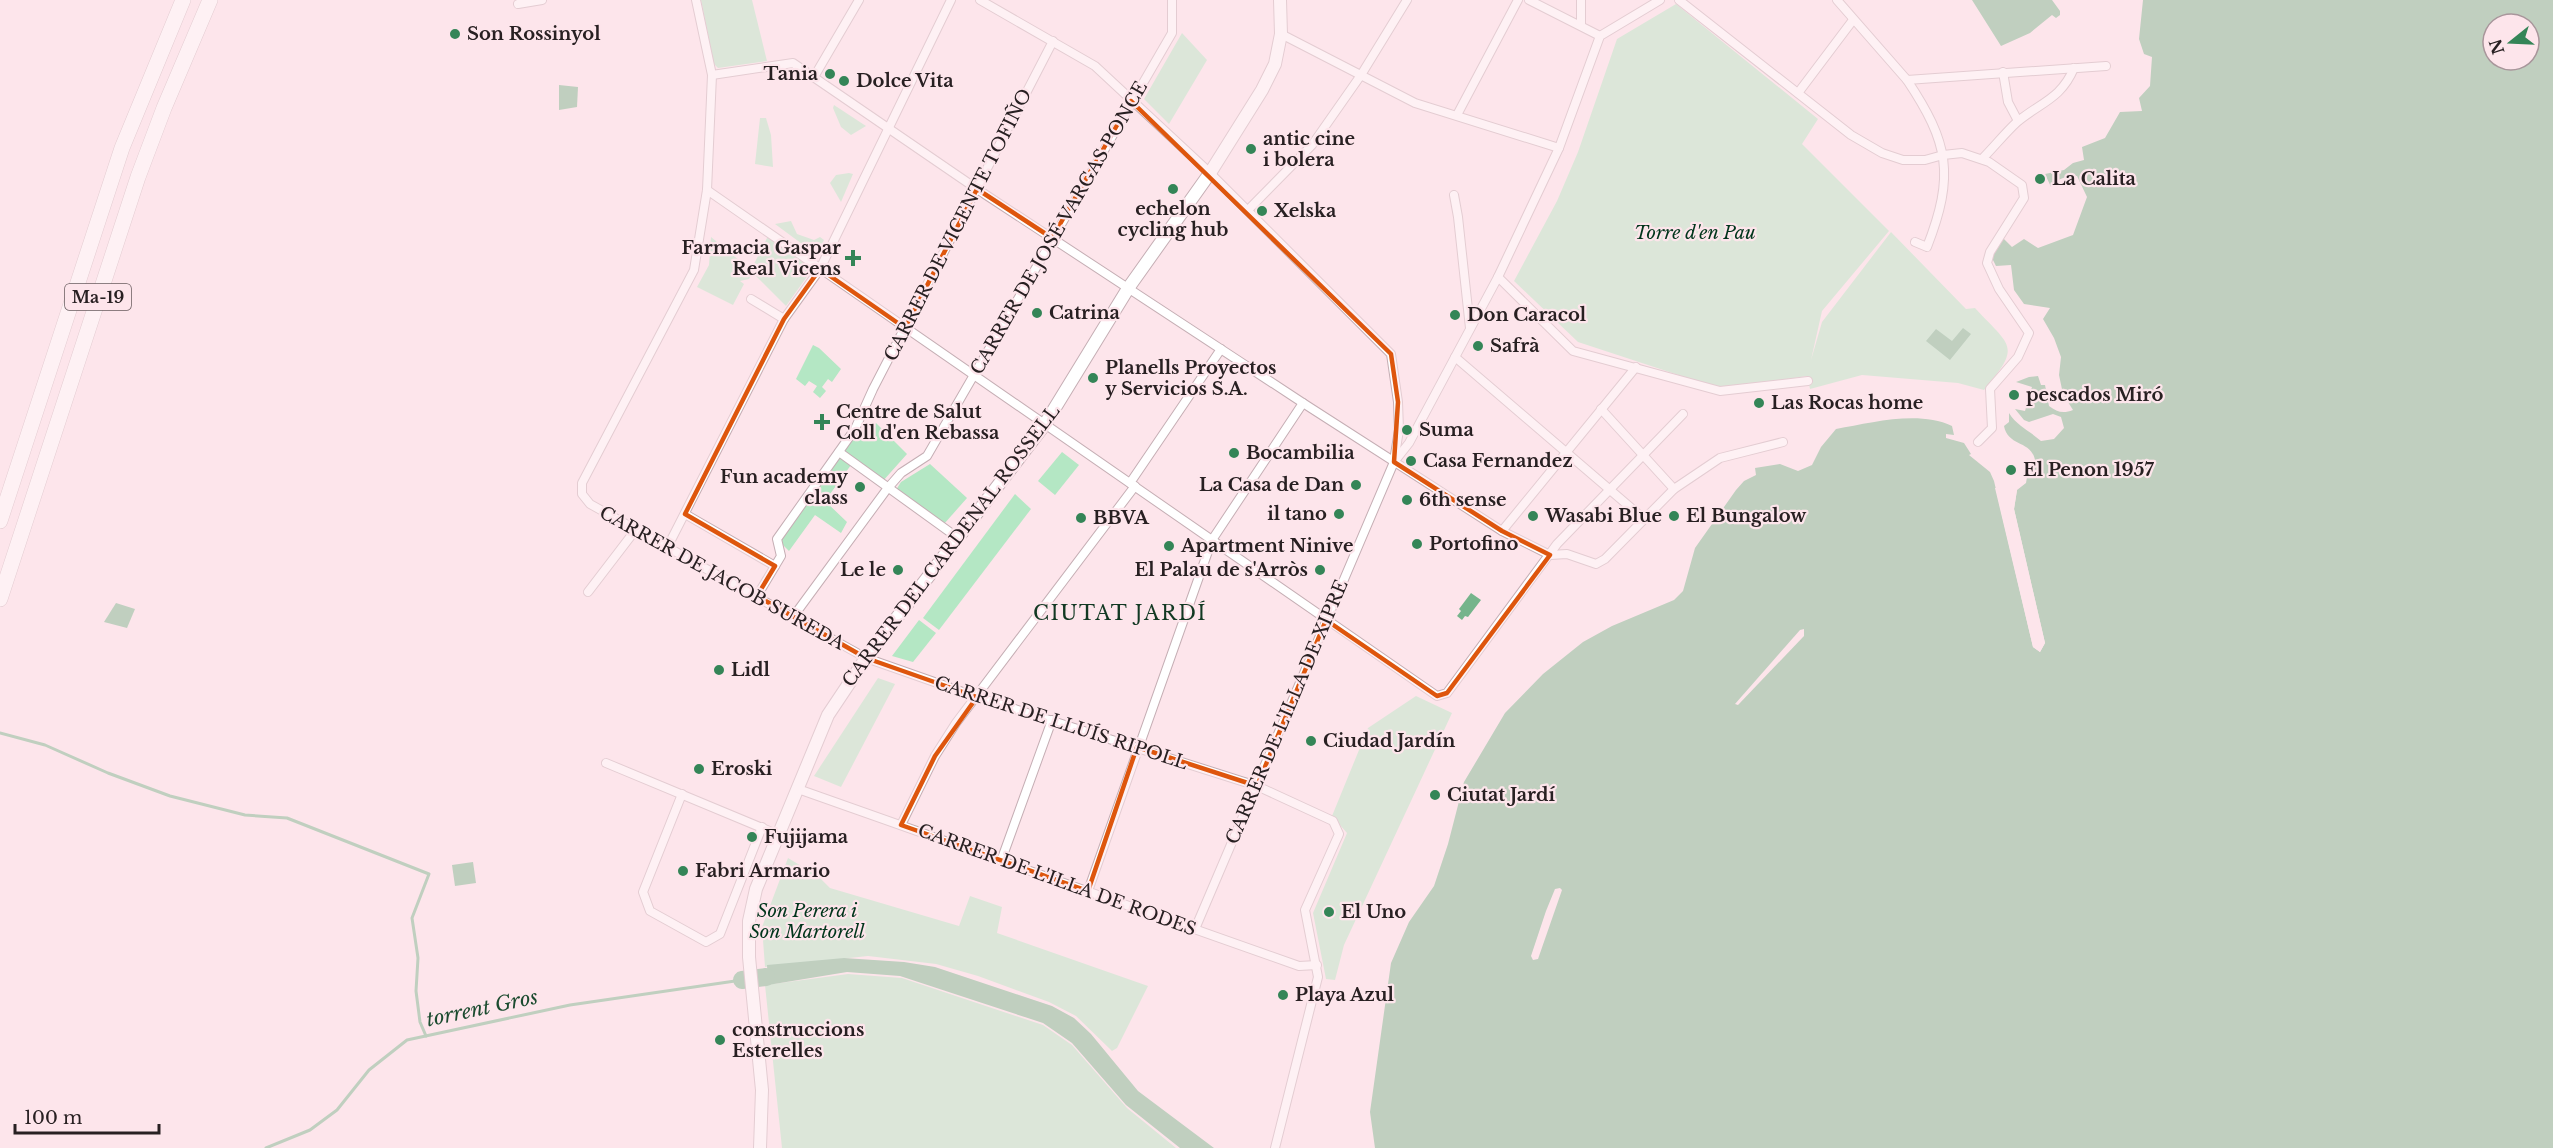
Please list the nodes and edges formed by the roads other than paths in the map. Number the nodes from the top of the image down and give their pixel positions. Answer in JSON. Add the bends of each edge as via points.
{"nodes":[{"id":1,"x":183,"y":0,"type":"edge"},
{"id":2,"x":210,"y":0,"type":"edge"},
{"id":3,"x":537,"y":0,"type":"edge"},
{"id":4,"x":696,"y":0,"type":"edge"},
{"id":5,"x":859,"y":0,"type":"edge"},
{"id":6,"x":951,"y":0,"type":"edge"},
{"id":7,"x":980,"y":0,"type":"edge"},
{"id":8,"x":1172,"y":0,"type":"edge"},
{"id":9,"x":1280,"y":0,"type":"edge"},
{"id":10,"x":1407,"y":0,"type":"edge"},
{"id":11,"x":1518,"y":0,"type":"edge"},
{"id":12,"x":1529,"y":0,"type":"edge"},
{"id":13,"x":1581,"y":0,"type":"edge"},
{"id":14,"x":1660,"y":0,"type":"edge"},
{"id":15,"x":1679,"y":0,"type":"edge"},
{"id":16,"x":1837,"y":0,"type":"edge"},
{"id":17,"x":518,"y":4,"type":"dead end"},
{"id":18,"x":1853,"y":20,"type":"junction"},
{"id":19,"x":1581,"y":26,"type":"junction"},
{"id":20,"x":1281,"y":34,"type":"junction"},
{"id":21,"x":1600,"y":36,"type":"junction"},
{"id":22,"x":1053,"y":41,"type":"junction"},
{"id":23,"x":2106,"y":66,"type":"dead end"},
{"id":24,"x":2074,"y":68,"type":"junction"},
{"id":25,"x":2003,"y":72,"type":"junction"},
{"id":26,"x":712,"y":75,"type":"junction"},
{"id":27,"x":1361,"y":75,"type":"junction"},
{"id":28,"x":814,"y":77,"type":"junction"},
{"id":29,"x":1907,"y":80,"type":"junction"},
{"id":30,"x":1798,"y":93,"type":"junction"},
{"id":31,"x":1131,"y":101,"type":"junction"},
{"id":32,"x":1457,"y":114,"type":"junction"},
{"id":33,"x":2018,"y":122,"type":"junction"},
{"id":34,"x":890,"y":128,"type":"junction"},
{"id":35,"x":1559,"y":148,"type":"junction"},
{"id":36,"x":1943,"y":155,"type":"junction"},
{"id":37,"x":1982,"y":159,"type":"junction"},
{"id":38,"x":1210,"y":173,"type":"junction"},
{"id":39,"x":977,"y":189,"type":"junction"},
{"id":40,"x":707,"y":190,"type":"junction"},
{"id":41,"x":1454,"y":195,"type":"dead end"},
{"id":42,"x":1248,"y":210,"type":"junction"},
{"id":43,"x":1052,"y":238,"type":"junction"},
{"id":44,"x":1915,"y":242,"type":"dead end"},
{"id":45,"x":820,"y":269,"type":"junction"},
{"id":46,"x":1498,"y":277,"type":"junction"},
{"id":47,"x":1129,"y":288,"type":"junction"},
{"id":48,"x":751,"y":299,"type":"dead end"},
{"id":49,"x":784,"y":319,"type":"junction"},
{"id":50,"x":904,"y":328,"type":"junction"},
{"id":51,"x":1470,"y":328,"type":"junction"},
{"id":52,"x":1221,"y":349,"type":"junction"},
{"id":53,"x":1455,"y":357,"type":"junction"},
{"id":54,"x":1635,"y":368,"type":"junction"},
{"id":55,"x":975,"y":376,"type":"junction"},
{"id":56,"x":1808,"y":381,"type":"dead end"},
{"id":57,"x":1303,"y":403,"type":"junction"},
{"id":58,"x":1601,"y":410,"type":"junction"},
{"id":59,"x":1683,"y":414,"type":"dead end"},
{"id":60,"x":1046,"y":424,"type":"junction"},
{"id":61,"x":1783,"y":442,"type":"dead end"},
{"id":62,"x":1978,"y":442,"type":"dead end"},
{"id":63,"x":839,"y":452,"type":"junction"},
{"id":64,"x":1566,"y":452,"type":"junction"},
{"id":65,"x":1643,"y":455,"type":"junction"},
{"id":66,"x":1394,"y":462,"type":"junction"},
{"id":67,"x":1133,"y":484,"type":"junction"},
{"id":68,"x":1671,"y":486,"type":"junction"},
{"id":69,"x":887,"y":489,"type":"junction"},
{"id":70,"x":1610,"y":489,"type":"junction"},
{"id":71,"x":685,"y":514,"type":"junction"},
{"id":72,"x":1644,"y":519,"type":"junction"},
{"id":73,"x":0,"y":521,"type":"edge"},
{"id":74,"x":637,"y":528,"type":"junction"},
{"id":75,"x":1502,"y":531,"type":"junction"},
{"id":76,"x":958,"y":538,"type":"dead end"},
{"id":77,"x":1212,"y":540,"type":"junction"},
{"id":78,"x":668,"y":546,"type":"junction"},
{"id":79,"x":1550,"y":555,"type":"junction"},
{"id":80,"x":775,"y":566,"type":"junction"},
{"id":81,"x":588,"y":592,"type":"dead end"},
{"id":82,"x":757,"y":597,"type":"junction"},
{"id":83,"x":0,"y":599,"type":"edge"},
{"id":84,"x":793,"y":617,"type":"junction"},
{"id":85,"x":1326,"y":620,"type":"junction"},
{"id":86,"x":866,"y":657,"type":"junction"},
{"id":87,"x":977,"y":697,"type":"junction"},
{"id":88,"x":1052,"y":720,"type":"junction"},
{"id":89,"x":1137,"y":747,"type":"junction"},
{"id":90,"x":606,"y":763,"type":"dead end"},
{"id":91,"x":1257,"y":786,"type":"junction"},
{"id":92,"x":798,"y":789,"type":"junction"},
{"id":93,"x":682,"y":794,"type":"junction"},
{"id":94,"x":901,"y":825,"type":"junction"},
{"id":95,"x":762,"y":827,"type":"junction"},
{"id":96,"x":779,"y":835,"type":"junction"},
{"id":97,"x":1001,"y":861,"type":"junction"},
{"id":98,"x":1088,"y":891,"type":"junction"},
{"id":99,"x":1195,"y":930,"type":"junction"},
{"id":100,"x":1317,"y":965,"type":"junction"},
{"id":101,"x":760,"y":1148,"type":"edge"},
{"id":102,"x":1275,"y":1148,"type":"edge"}],
"edges":[{"from":1,"to":73,"type":"highway","number":"Ma-19","via":[[122,148]]},
{"from":2,"to":83,"type":"highway","number":"Ma-19","via":[[142,166]]},
{"from":3,"to":17,"type":"street"},
{"from":4,"to":26,"type":"street"},
{"from":5,"to":28,"type":"street"},
{"from":6,"to":34,"type":"street"},
{"from":7,"to":22,"type":"street"},
{"from":8,"to":31,"type":"street","name":"CARRER DE JOSÉ VARGAS PONCE","via":[[1172,33]]},
{"from":9,"to":20,"type":"street","name":"CARRER DEL CARDENAL ROSSELL"},
{"from":10,"to":27,"type":"street"},
{"from":11,"to":32,"type":"street"},
{"from":12,"to":19,"type":"street"},
{"from":13,"to":19,"type":"street"},
{"from":14,"to":21,"type":"street"},
{"from":15,"to":30,"type":"street"},
{"from":16,"to":18,"type":"street"},
{"from":18,"to":29,"type":"street"},
{"from":18,"to":30,"type":"street"},
{"from":19,"to":21,"type":"street"},
{"from":20,"to":27,"type":"street"},
{"from":20,"to":38,"type":"street","name":"CARRER DEL CARDENAL ROSSELL","via":[[1275,64],[1262,90]]},
{"from":21,"to":35,"type":"street"},
{"from":22,"to":31,"type":"street","via":[[1095,66]]},
{"from":22,"to":39,"type":"street","name":"CARRER DE VICENTE TOFIÑO"},
{"from":23,"to":24,"type":"street"},
{"from":24,"to":25,"type":"street"},
{"from":24,"to":33,"type":"street","via":[[2067,84]]},
{"from":25,"to":29,"type":"street"},
{"from":25,"to":33,"type":"street","via":[[2008,102]]},
{"from":26,"to":28,"type":"street","via":[[793,63]]},
{"from":26,"to":40,"type":"street"},
{"from":27,"to":32,"type":"street","via":[[1415,103]]},
{"from":27,"to":42,"type":"street","via":[[1312,145]]},
{"from":28,"to":34,"type":"street"},
{"from":29,"to":36,"type":"street","via":[[1928,111]]},
{"from":30,"to":36,"type":"street","via":[[1851,135],[1882,153],[1912,161]]},
{"from":31,"to":38,"type":"street"},
{"from":31,"to":43,"type":"street","name":"CARRER DE JOSÉ VARGAS PONCE"},
{"from":32,"to":35,"type":"street"},
{"from":33,"to":37,"type":"street"},
{"from":34,"to":39,"type":"street"},
{"from":34,"to":45,"type":"street"},
{"from":35,"to":46,"type":"street"},
{"from":36,"to":37,"type":"street","via":[[1962,153]]},
{"from":36,"to":44,"type":"street","via":[[1945,186],[1940,213],[1928,247]]},
{"from":37,"to":62,"type":"street","via":[[2022,185],[2024,198],[1987,263],[1999,289],[2030,333],[2018,357],[1989,392],[1992,429]]},
{"from":38,"to":42,"type":"street"},
{"from":38,"to":47,"type":"street","name":"CARRER DEL CARDENAL ROSSELL"},
{"from":39,"to":43,"type":"street"},
{"from":39,"to":50,"type":"street","name":"CARRER DE VICENTE TOFIÑO"},
{"from":40,"to":45,"type":"street"},
{"from":40,"to":74,"type":"street","name":"CARRER DE JACOB SUREDA","via":[[694,270],[582,483],[582,494],[590,504]]},
{"from":41,"to":51,"type":"street"},
{"from":42,"to":66,"type":"street","via":[[1390,354],[1398,402]]},
{"from":43,"to":47,"type":"street"},
{"from":43,"to":55,"type":"street","name":"CARRER DE JOSÉ VARGAS PONCE"},
{"from":45,"to":49,"type":"street"},
{"from":45,"to":50,"type":"street"},
{"from":46,"to":51,"type":"street"},
{"from":46,"to":54,"type":"street","via":[[1573,351]]},
{"from":47,"to":52,"type":"street"},
{"from":47,"to":60,"type":"street","name":"CARRER DEL CARDENAL ROSSELL"},
{"from":48,"to":49,"type":"street"},
{"from":49,"to":71,"type":"street"},
{"from":50,"to":55,"type":"street"},
{"from":50,"to":63,"type":"street","name":"CARRER DE VICENTE TOFIÑO","via":[[855,429]]},
{"from":51,"to":53,"type":"street"},
{"from":52,"to":57,"type":"street"},
{"from":52,"to":67,"type":"street"},
{"from":53,"to":64,"type":"street"},
{"from":53,"to":66,"type":"street","via":[[1409,443]]},
{"from":54,"to":56,"type":"street","via":[[1720,391]]},
{"from":54,"to":58,"type":"street"},
{"from":55,"to":60,"type":"street"},
{"from":55,"to":69,"type":"street","name":"CARRER DE JOSÉ VARGAS PONCE","via":[[927,456],[901,473]]},
{"from":57,"to":66,"type":"street"},
{"from":57,"to":77,"type":"street"},
{"from":58,"to":64,"type":"street"},
{"from":58,"to":65,"type":"street"},
{"from":59,"to":65,"type":"street"},
{"from":60,"to":67,"type":"street"},
{"from":60,"to":86,"type":"street","name":"CARRER DEL CARDENAL ROSSELL"},
{"from":61,"to":68,"type":"street","via":[[1720,458]]},
{"from":63,"to":69,"type":"street"},
{"from":63,"to":80,"type":"street","name":"CARRER DE VICENTE TOFIÑO","via":[[777,539],[781,556]]},
{"from":64,"to":70,"type":"street"},
{"from":64,"to":75,"type":"street"},
{"from":65,"to":68,"type":"street"},
{"from":65,"to":70,"type":"street"},
{"from":66,"to":75,"type":"street"},
{"from":66,"to":85,"type":"street","name":"CARRER DE L'ILLA DE XIPRE"},
{"from":67,"to":77,"type":"street"},
{"from":67,"to":87,"type":"street"},
{"from":68,"to":72,"type":"street"},
{"from":69,"to":76,"type":"street"},
{"from":69,"to":84,"type":"street","name":"CARRER DE JOSÉ VARGAS PONCE"},
{"from":70,"to":72,"type":"street"},
{"from":70,"to":79,"type":"street"},
{"from":71,"to":78,"type":"street"},
{"from":71,"to":80,"type":"street"},
{"from":72,"to":79,"type":"street","via":[[1596,564],[1567,554]]},
{"from":74,"to":78,"type":"street","name":"CARRER DE JACOB SUREDA"},
{"from":74,"to":81,"type":"street"},
{"from":75,"to":79,"type":"street"},
{"from":77,"to":85,"type":"street"},
{"from":77,"to":89,"type":"street"},
{"from":78,"to":82,"type":"street","name":"CARRER DE JACOB SUREDA"},
{"from":79,"to":85,"type":"street","via":[[1447,693],[1437,696]]},
{"from":80,"to":82,"type":"street"},
{"from":82,"to":84,"type":"street","name":"CARRER DE JACOB SUREDA"},
{"from":84,"to":86,"type":"street","name":"CARRER DE JACOB SUREDA"},
{"from":85,"to":91,"type":"street","name":"CARRER DE L'ILLA DE XIPRE"},
{"from":86,"to":87,"type":"street","name":"CARRER DE LLUÍS RIPOLL"},
{"from":86,"to":92,"type":"street","name":"CARRER DEL CARDENAL ROSSELL","via":[[828,715]]},
{"from":87,"to":88,"type":"street","name":"CARRER DE LLUÍS RIPOLL"},
{"from":87,"to":94,"type":"street","via":[[935,756]]},
{"from":88,"to":89,"type":"street","name":"CARRER DE LLUÍS RIPOLL"},
{"from":88,"to":97,"type":"street"},
{"from":89,"to":91,"type":"street","name":"CARRER DE LLUÍS RIPOLL"},
{"from":89,"to":98,"type":"street"},
{"from":90,"to":93,"type":"street"},
{"from":91,"to":99,"type":"street","name":"CARRER DE L'ILLA DE XIPRE"},
{"from":91,"to":100,"type":"street","name":"CARRER DE LLUÍS RIPOLL","via":[[1333,821],[1339,834],[1305,910]]},
{"from":92,"to":94,"type":"street","name":"CARRER DE L'ILLA DE RODES"},
{"from":92,"to":96,"type":"street","name":"CARRER DEL CARDENAL ROSSELL"},
{"from":93,"to":95,"type":"street"},
{"from":93,"to":95,"type":"street","via":[[643,892],[650,911],[706,942],[720,934]]},
{"from":94,"to":97,"type":"street","name":"CARRER DE L'ILLA DE RODES"},
{"from":95,"to":96,"type":"street"},
{"from":96,"to":101,"type":"street","name":"CARRER DEL CARDENAL ROSSELL","via":[[756,889],[749,921],[748,957],[762,1090]]},
{"from":97,"to":98,"type":"street","name":"CARRER DE L'ILLA DE RODES"},
{"from":98,"to":99,"type":"street","name":"CARRER DE L'ILLA DE RODES"},
{"from":99,"to":100,"type":"street","name":"CARRER DE L'ILLA DE RODES","via":[[1299,966]]},
{"from":100,"to":102,"type":"street","via":[[1318,977]]}]}
